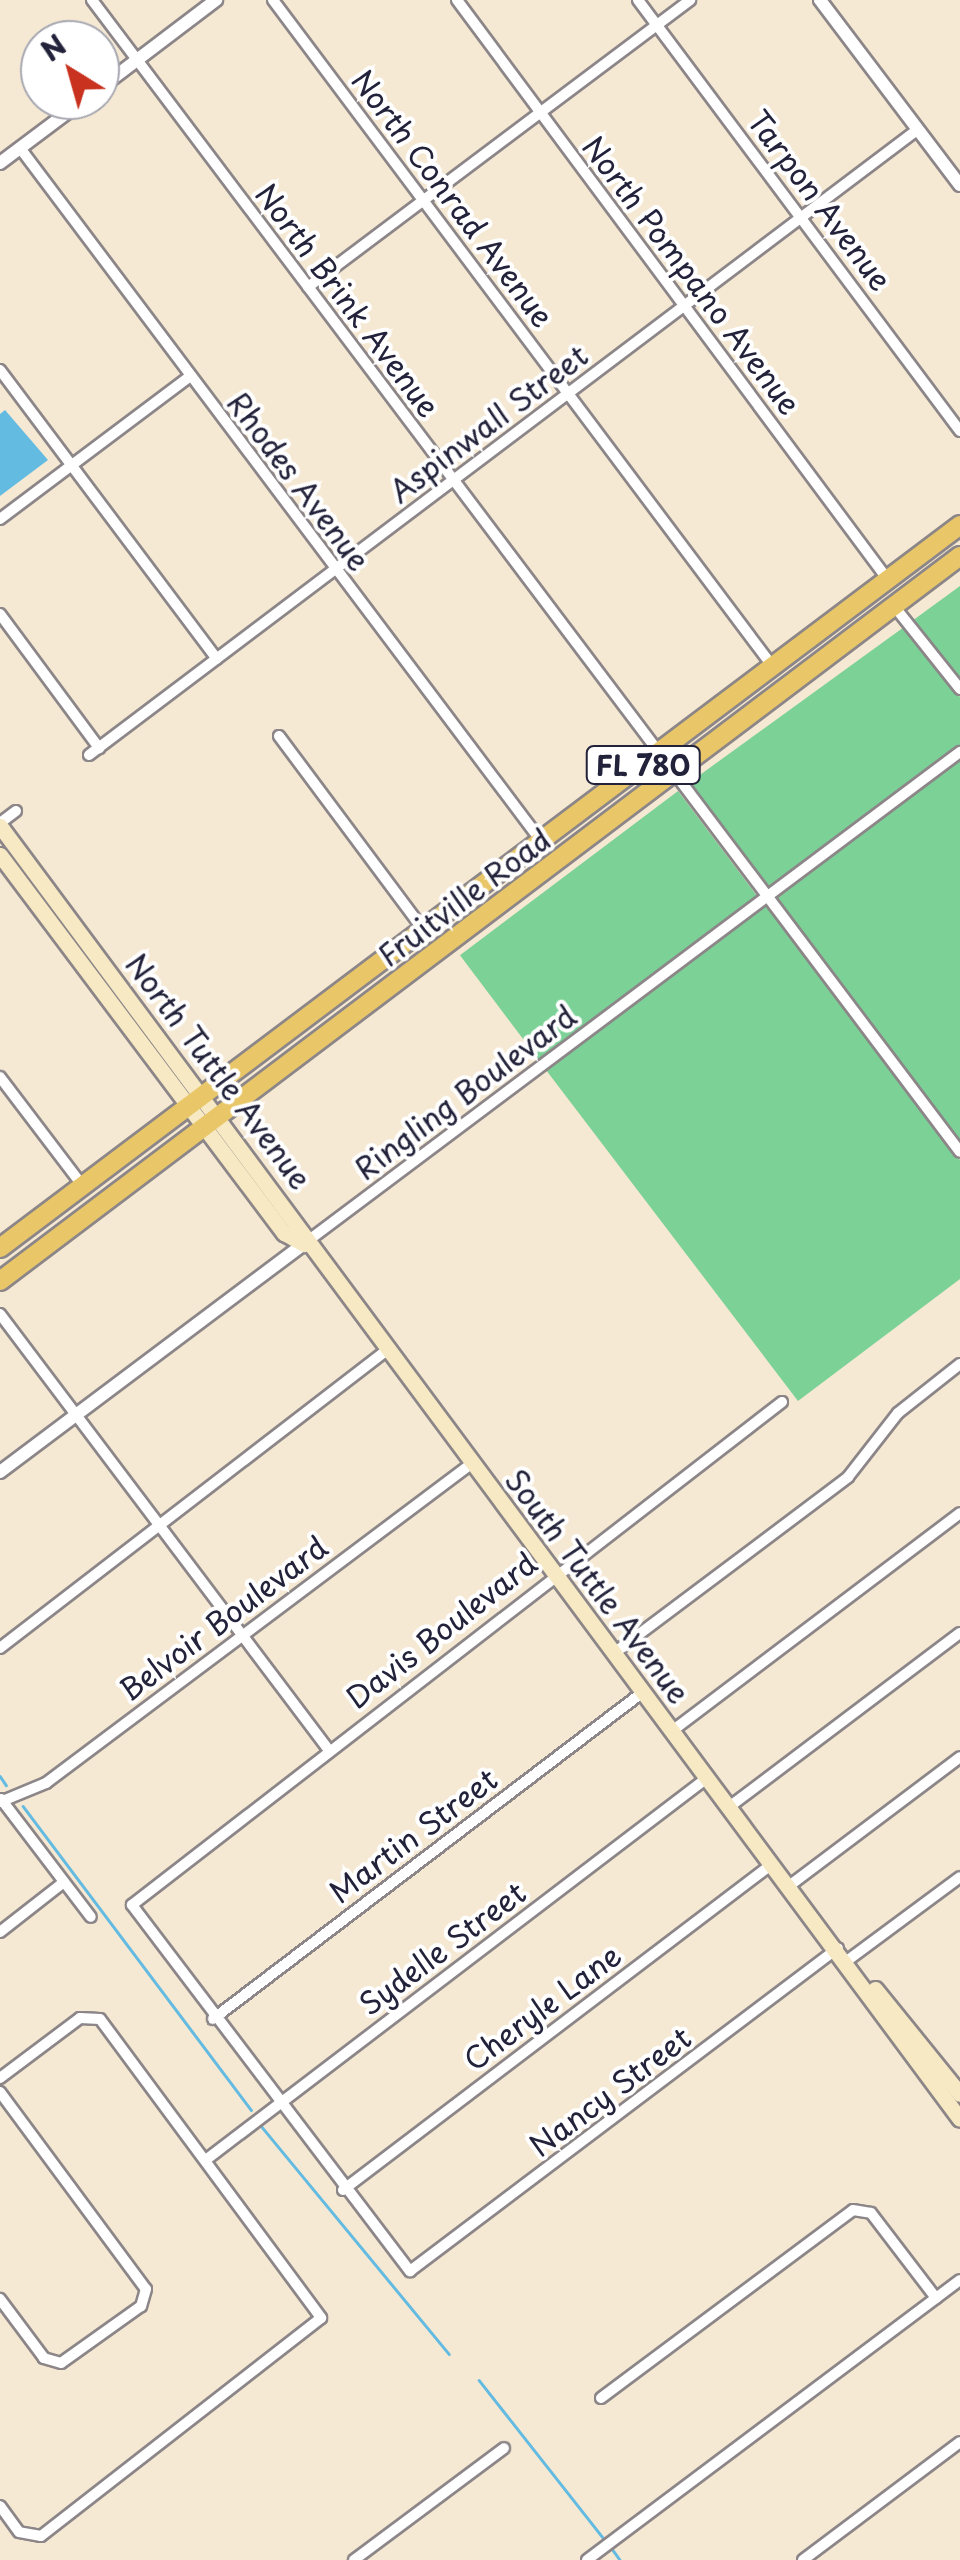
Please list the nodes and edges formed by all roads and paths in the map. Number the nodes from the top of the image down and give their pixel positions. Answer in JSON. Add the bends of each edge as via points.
{"nodes":[{"id":1,"x":92,"y":0,"type":"edge"},
{"id":2,"x":216,"y":0,"type":"edge"},
{"id":3,"x":273,"y":0,"type":"edge"},
{"id":4,"x":457,"y":0,"type":"edge"},
{"id":5,"x":638,"y":0,"type":"edge"},
{"id":6,"x":690,"y":0,"type":"edge"},
{"id":7,"x":820,"y":0,"type":"edge"},
{"id":8,"x":656,"y":24,"type":"junction"},
{"id":9,"x":136,"y":60,"type":"junction"},
{"id":10,"x":120,"y":72,"type":"edge"},
{"id":11,"x":539,"y":112,"type":"junction"},
{"id":12,"x":57,"y":120,"type":"edge"},
{"id":13,"x":917,"y":130,"type":"junction"},
{"id":14,"x":20,"y":148,"type":"junction"},
{"id":15,"x":0,"y":163,"type":"edge"},
{"id":16,"x":960,"y":185,"type":"edge"},
{"id":17,"x":422,"y":200,"type":"junction"},
{"id":18,"x":803,"y":218,"type":"junction"},
{"id":19,"x":308,"y":287,"type":"junction"},
{"id":20,"x":685,"y":306,"type":"junction"},
{"id":21,"x":0,"y":370,"type":"edge"},
{"id":22,"x":190,"y":377,"type":"junction"},
{"id":23,"x":570,"y":394,"type":"junction"},
{"id":24,"x":960,"y":432,"type":"edge"},
{"id":25,"x":72,"y":465,"type":"junction"},
{"id":26,"x":454,"y":482,"type":"junction"},
{"id":27,"x":0,"y":520,"type":"edge"},
{"id":28,"x":960,"y":526,"type":"edge"},
{"id":29,"x":960,"y":556,"type":"edge"},
{"id":30,"x":334,"y":571,"type":"junction"},
{"id":31,"x":888,"y":580,"type":"junction"},
{"id":32,"x":894,"y":606,"type":"junction"},
{"id":33,"x":0,"y":614,"type":"edge"},
{"id":34,"x":217,"y":659,"type":"junction"},
{"id":35,"x":773,"y":667,"type":"junction"},
{"id":36,"x":960,"y":690,"type":"edge"},
{"id":37,"x":279,"y":736,"type":"dead end"},
{"id":38,"x":960,"y":752,"type":"edge"},
{"id":39,"x":657,"y":755,"type":"junction"},
{"id":40,"x":672,"y":775,"type":"junction"},
{"id":41,"x":16,"y":812,"type":"dead end"},
{"id":42,"x":0,"y":825,"type":"edge"},
{"id":43,"x":541,"y":841,"type":"junction"},
{"id":44,"x":0,"y":855,"type":"edge"},
{"id":45,"x":766,"y":899,"type":"junction"},
{"id":46,"x":424,"y":929,"type":"junction"},
{"id":47,"x":0,"y":1077,"type":"edge"},
{"id":48,"x":195,"y":1098,"type":"junction"},
{"id":49,"x":211,"y":1119,"type":"junction"},
{"id":50,"x":960,"y":1152,"type":"edge"},
{"id":51,"x":82,"y":1185,"type":"junction"},
{"id":52,"x":304,"y":1244,"type":"junction"},
{"id":53,"x":0,"y":1248,"type":"edge"},
{"id":54,"x":0,"y":1281,"type":"edge"},
{"id":55,"x":0,"y":1314,"type":"edge"},
{"id":56,"x":385,"y":1352,"type":"junction"},
{"id":57,"x":960,"y":1364,"type":"edge"},
{"id":58,"x":782,"y":1402,"type":"dead end"},
{"id":59,"x":76,"y":1415,"type":"junction"},
{"id":60,"x":471,"y":1464,"type":"junction"},
{"id":61,"x":0,"y":1472,"type":"edge"},
{"id":62,"x":960,"y":1514,"type":"edge"},
{"id":63,"x":158,"y":1524,"type":"junction"},
{"id":64,"x":554,"y":1575,"type":"junction"},
{"id":65,"x":960,"y":1633,"type":"edge"},
{"id":66,"x":241,"y":1636,"type":"junction"},
{"id":67,"x":0,"y":1648,"type":"edge"},
{"id":68,"x":614,"y":1653,"type":"junction"},
{"id":69,"x":643,"y":1692,"type":"junction"},
{"id":70,"x":672,"y":1731,"type":"junction"},
{"id":71,"x":328,"y":1749,"type":"junction"},
{"id":72,"x":960,"y":1757,"type":"edge"},
{"id":73,"x":708,"y":1778,"type":"junction"},
{"id":74,"x":1,"y":1800,"type":"edge"},
{"id":75,"x":730,"y":1807,"type":"junction"},
{"id":76,"x":772,"y":1864,"type":"junction"},
{"id":77,"x":960,"y":1877,"type":"edge"},
{"id":78,"x":64,"y":1882,"type":"junction"},
{"id":79,"x":788,"y":1886,"type":"junction"},
{"id":80,"x":91,"y":1918,"type":"dead end"},
{"id":81,"x":0,"y":1932,"type":"edge"},
{"id":82,"x":844,"y":1954,"type":"junction"},
{"id":83,"x":213,"y":2019,"type":"junction"},
{"id":84,"x":0,"y":2078,"type":"edge"},
{"id":85,"x":959,"y":2090,"type":"edge"},
{"id":86,"x":0,"y":2092,"type":"edge"},
{"id":87,"x":278,"y":2105,"type":"junction"},
{"id":88,"x":960,"y":2119,"type":"edge"},
{"id":89,"x":207,"y":2159,"type":"junction"},
{"id":90,"x":343,"y":2190,"type":"junction"},
{"id":91,"x":960,"y":2280,"type":"edge"},
{"id":92,"x":936,"y":2298,"type":"junction"},
{"id":93,"x":0,"y":2299,"type":"edge"},
{"id":94,"x":601,"y":2398,"type":"dead end"},
{"id":95,"x":960,"y":2442,"type":"edge"},
{"id":96,"x":504,"y":2448,"type":"dead end"},
{"id":97,"x":0,"y":2506,"type":"edge"},
{"id":98,"x":354,"y":2560,"type":"edge"},
{"id":99,"x":587,"y":2560,"type":"edge"},
{"id":100,"x":803,"y":2560,"type":"edge"}],
"edges":[{"from":1,"to":9,"type":"street","name":"North Brink Avenue"},
{"from":2,"to":9,"type":"street"},
{"from":3,"to":17,"type":"street","name":"North Conrad Avenue"},
{"from":4,"to":11,"type":"street","name":"North Pompano Avenue"},
{"from":5,"to":8,"type":"street","name":"Tarpon Avenue"},
{"from":6,"to":8,"type":"street"},
{"from":7,"to":13,"type":"street"},
{"from":8,"to":11,"type":"street"},
{"from":8,"to":18,"type":"street","name":"Tarpon Avenue"},
{"from":9,"to":10,"type":"street"},
{"from":9,"to":19,"type":"street","name":"North Brink Avenue"},
{"from":11,"to":17,"type":"street"},
{"from":11,"to":20,"type":"street","name":"North Pompano Avenue"},
{"from":12,"to":14,"type":"street"},
{"from":13,"to":16,"type":"street"},
{"from":13,"to":18,"type":"street","name":"Aspinwall Street"},
{"from":14,"to":15,"type":"street"},
{"from":14,"to":22,"type":"street","name":"Rhodes Avenue"},
{"from":17,"to":19,"type":"street"},
{"from":17,"to":23,"type":"street","name":"North Conrad Avenue"},
{"from":18,"to":20,"type":"street","name":"Aspinwall Street"},
{"from":18,"to":24,"type":"street","name":"Tarpon Avenue"},
{"from":19,"to":26,"type":"street","name":"North Brink Avenue"},
{"from":20,"to":23,"type":"street","name":"Aspinwall Street"},
{"from":20,"to":31,"type":"street","name":"North Pompano Avenue"},
{"from":21,"to":25,"type":"street"},
{"from":22,"to":25,"type":"street"},
{"from":22,"to":30,"type":"street","name":"Rhodes Avenue"},
{"from":23,"to":26,"type":"street","name":"Aspinwall Street"},
{"from":23,"to":35,"type":"street","name":"North Conrad Avenue"},
{"from":25,"to":27,"type":"street"},
{"from":25,"to":34,"type":"street"},
{"from":26,"to":30,"type":"street","name":"Aspinwall Street"},
{"from":26,"to":39,"type":"street","name":"North Brink Avenue"},
{"from":28,"to":31,"type":"main road","name":"Fruitville Road","number":"FL 780"},
{"from":29,"to":32,"type":"main road","name":"Fruitville Road","number":"FL 780"},
{"from":30,"to":34,"type":"street","name":"Aspinwall Street"},
{"from":30,"to":43,"type":"street","name":"Rhodes Avenue"},
{"from":31,"to":35,"type":"main road","name":"Fruitville Road","number":"FL 780"},
{"from":32,"to":36,"type":"street"},
{"from":32,"to":40,"type":"main road","name":"Fruitville Road","number":"FL 780"},
{"from":33,"to":34,"type":"street","name":"Aspinwall Street","via":[[94,752]]},
{"from":35,"to":39,"type":"main road","name":"Fruitville Road","number":"FL 780"},
{"from":37,"to":46,"type":"street"},
{"from":38,"to":45,"type":"street","name":"Ringling Boulevard"},
{"from":39,"to":40,"type":"street","name":"North Brink Avenue"},
{"from":39,"to":43,"type":"main road","name":"Fruitville Road","number":"FL 780"},
{"from":40,"to":45,"type":"street","name":"North Brink Avenue"},
{"from":40,"to":49,"type":"main road","name":"Fruitville Road","number":"FL 780"},
{"from":41,"to":42,"type":"street"},
{"from":42,"to":48,"type":"main road","name":"North Tuttle Avenue"},
{"from":43,"to":46,"type":"main road","name":"Fruitville Road","number":"FL 780"},
{"from":44,"to":48,"type":"main road","name":"North Tuttle Avenue"},
{"from":45,"to":50,"type":"street","name":"North Brink Avenue"},
{"from":45,"to":52,"type":"street","name":"Ringling Boulevard"},
{"from":46,"to":48,"type":"main road","name":"Fruitville Road","number":"FL 780"},
{"from":47,"to":51,"type":"street"},
{"from":48,"to":49,"type":"main road","name":"North Tuttle Avenue"},
{"from":48,"to":51,"type":"main road","name":"Fruitville Road","number":"FL 780"},
{"from":49,"to":52,"type":"main road","name":"North Tuttle Avenue"},
{"from":49,"to":54,"type":"main road","name":"Fruitville Road","number":"FL 780"},
{"from":51,"to":53,"type":"main road","name":"Fruitville Road","number":"FL 780"},
{"from":52,"to":56,"type":"main road","name":"South Tuttle Avenue"},
{"from":52,"to":59,"type":"street","name":"Ringling Boulevard"},
{"from":55,"to":59,"type":"street"},
{"from":56,"to":60,"type":"main road","name":"South Tuttle Avenue"},
{"from":56,"to":63,"type":"street"},
{"from":57,"to":68,"type":"street","via":[[898,1413],[848,1477]]},
{"from":58,"to":64,"type":"street","name":"Davis Boulevard"},
{"from":59,"to":61,"type":"street","name":"Ringling Boulevard"},
{"from":59,"to":63,"type":"street"},
{"from":60,"to":64,"type":"main road","name":"South Tuttle Avenue"},
{"from":60,"to":66,"type":"street","name":"Belvoir Boulevard"},
{"from":62,"to":70,"type":"street"},
{"from":63,"to":66,"type":"street"},
{"from":63,"to":67,"type":"street"},
{"from":64,"to":68,"type":"main road","name":"South Tuttle Avenue"},
{"from":64,"to":71,"type":"street","name":"Davis Boulevard"},
{"from":65,"to":75,"type":"street"},
{"from":66,"to":71,"type":"street"},
{"from":66,"to":74,"type":"street","name":"Belvoir Boulevard","via":[[46,1783]]},
{"from":68,"to":69,"type":"main road","name":"South Tuttle Avenue"},
{"from":69,"to":70,"type":"main road","name":"South Tuttle Avenue"},
{"from":69,"to":83,"type":"street","name":"Martin Street"},
{"from":70,"to":73,"type":"main road","name":"South Tuttle Avenue"},
{"from":71,"to":83,"type":"street","name":"Davis Boulevard","via":[[132,1900]]},
{"from":72,"to":79,"type":"street"},
{"from":73,"to":75,"type":"main road","name":"South Tuttle Avenue"},
{"from":73,"to":87,"type":"street","name":"Sydelle Street"},
{"from":74,"to":78,"type":"street"},
{"from":75,"to":76,"type":"main road","name":"South Tuttle Avenue"},
{"from":76,"to":79,"type":"main road","name":"South Tuttle Avenue"},
{"from":76,"to":90,"type":"street","name":"Cheryle Lane"},
{"from":77,"to":82,"type":"street","name":"Nancy Street"},
{"from":78,"to":80,"type":"street"},
{"from":78,"to":81,"type":"street"},
{"from":79,"to":82,"type":"main road","name":"South Tuttle Avenue"},
{"from":82,"to":85,"type":"main road","name":"South Tuttle Avenue"},
{"from":82,"to":88,"type":"main road","name":"South Tuttle Avenue"},
{"from":82,"to":90,"type":"street","name":"Nancy Street","via":[[410,2271]]},
{"from":83,"to":87,"type":"street"},
{"from":84,"to":89,"type":"street","via":[[94,2016]]},
{"from":86,"to":93,"type":"street","via":[[146,2296],[56,2363]]},
{"from":87,"to":89,"type":"street","name":"Sydelle Street"},
{"from":87,"to":90,"type":"street"},
{"from":89,"to":97,"type":"street","via":[[321,2318],[42,2536],[26,2536]]},
{"from":91,"to":92,"type":"street"},
{"from":92,"to":94,"type":"street","via":[[871,2213],[853,2210]]},
{"from":92,"to":99,"type":"street"},
{"from":95,"to":100,"type":"street"},
{"from":96,"to":98,"type":"street"}]}
